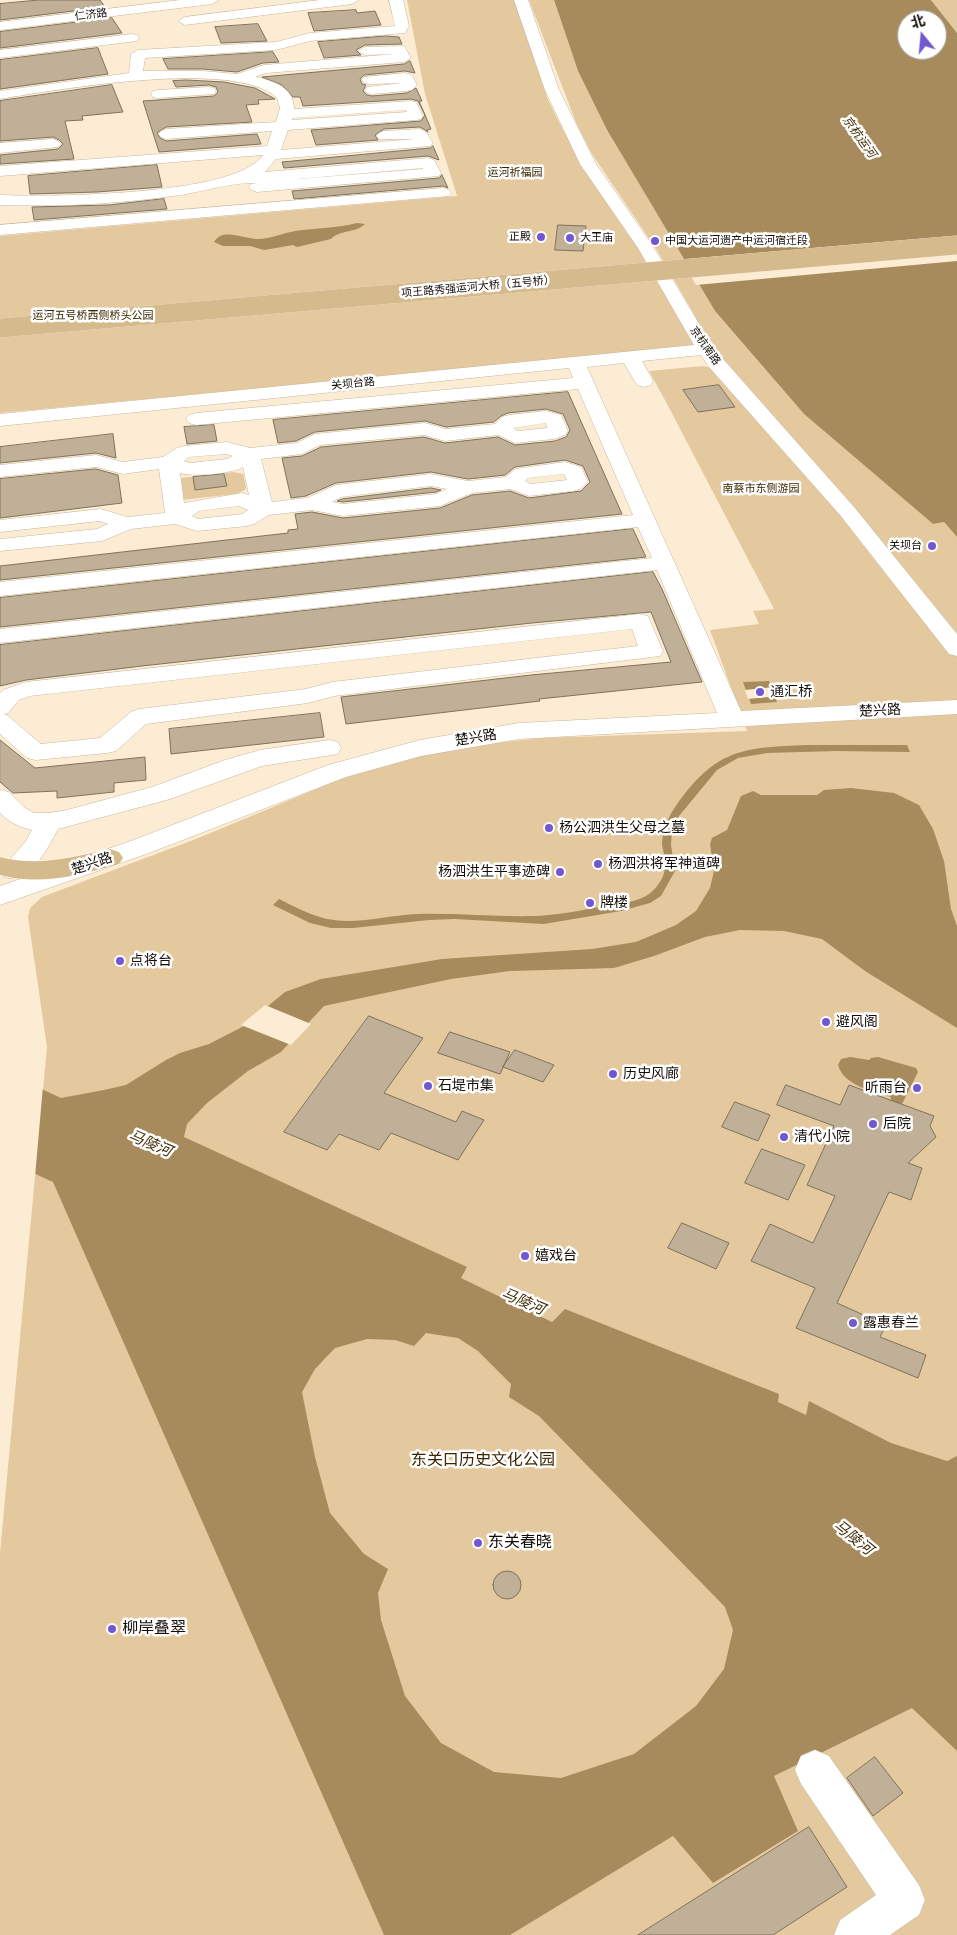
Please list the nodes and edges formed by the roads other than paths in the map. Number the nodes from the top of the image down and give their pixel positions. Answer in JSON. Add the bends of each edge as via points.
{"nodes":[{"id":1,"x":212,"y":0,"type":"edge"},
{"id":2,"x":352,"y":0,"type":"edge"},
{"id":3,"x":396,"y":0,"type":"edge"},
{"id":4,"x":521,"y":0,"type":"edge"},
{"id":5,"x":167,"y":3,"type":"edge"},
{"id":6,"x":141,"y":9,"type":"junction"},
{"id":7,"x":119,"y":11,"type":"edge"},
{"id":8,"x":0,"y":14,"type":"edge"},
{"id":9,"x":174,"y":22,"type":"dead end"},
{"id":10,"x":0,"y":26,"type":"edge"},
{"id":11,"x":140,"y":30,"type":"junction"},
{"id":12,"x":0,"y":36,"type":"edge"},
{"id":13,"x":126,"y":54,"type":"junction"},
{"id":14,"x":0,"y":56,"type":"edge"},
{"id":15,"x":300,"y":56,"type":"dead end"},
{"id":16,"x":136,"y":75,"type":"junction"},
{"id":17,"x":239,"y":79,"type":"junction"},
{"id":18,"x":265,"y":85,"type":"junction"},
{"id":19,"x":4,"y":91,"type":"edge"},
{"id":20,"x":286,"y":91,"type":"junction"},
{"id":21,"x":158,"y":94,"type":"dead end"},
{"id":22,"x":303,"y":95,"type":"dead end"},
{"id":23,"x":37,"y":104,"type":"dead end"},
{"id":24,"x":0,"y":107,"type":"edge"},
{"id":25,"x":284,"y":120,"type":"junction"},
{"id":26,"x":166,"y":134,"type":"dead end"},
{"id":27,"x":53,"y":144,"type":"dead end"},
{"id":28,"x":0,"y":148,"type":"edge"},
{"id":29,"x":273,"y":150,"type":"junction"},
{"id":30,"x":0,"y":171,"type":"edge"},
{"id":31,"x":254,"y":179,"type":"junction"},
{"id":32,"x":443,"y":193,"type":"dead end"},
{"id":33,"x":0,"y":200,"type":"edge"},
{"id":34,"x":263,"y":208,"type":"junction"},
{"id":35,"x":0,"y":230,"type":"edge"},
{"id":36,"x":957,"y":246,"type":"edge"},
{"id":37,"x":957,"y":254,"type":"edge"},
{"id":38,"x":0,"y":328,"type":"edge"},
{"id":39,"x":0,"y":337,"type":"edge"},
{"id":40,"x":707,"y":349,"type":"junction"},
{"id":41,"x":630,"y":357,"type":"junction"},
{"id":42,"x":575,"y":362,"type":"junction"},
{"id":43,"x":448,"y":375,"type":"junction"},
{"id":44,"x":644,"y":382,"type":"dead end"},
{"id":45,"x":584,"y":383,"type":"junction"},
{"id":46,"x":264,"y":393,"type":"junction"},
{"id":47,"x":455,"y":395,"type":"junction"},
{"id":48,"x":267,"y":412,"type":"junction"},
{"id":49,"x":0,"y":420,"type":"edge"},
{"id":50,"x":175,"y":421,"type":"dead end"},
{"id":51,"x":118,"y":426,"type":"dead end"},
{"id":52,"x":501,"y":429,"type":"dead end"},
{"id":53,"x":0,"y":437,"type":"edge"},
{"id":54,"x":250,"y":454,"type":"junction"},
{"id":55,"x":168,"y":462,"type":"junction"},
{"id":56,"x":124,"y":468,"type":"junction"},
{"id":57,"x":0,"y":471,"type":"edge"},
{"id":58,"x":512,"y":483,"type":"dead end"},
{"id":59,"x":0,"y":489,"type":"edge"},
{"id":60,"x":263,"y":509,"type":"junction"},
{"id":61,"x":176,"y":518,"type":"junction"},
{"id":62,"x":646,"y":520,"type":"junction"},
{"id":63,"x":126,"y":523,"type":"junction"},
{"id":64,"x":0,"y":526,"type":"edge"},
{"id":65,"x":0,"y":545,"type":"edge"},
{"id":66,"x":665,"y":563,"type":"junction"},
{"id":67,"x":0,"y":590,"type":"edge"},
{"id":68,"x":0,"y":636,"type":"edge"},
{"id":69,"x":957,"y":649,"type":"edge"},
{"id":70,"x":957,"y":707,"type":"edge"},
{"id":71,"x":0,"y":708,"type":"edge"},
{"id":72,"x":732,"y":719,"type":"junction"},
{"id":73,"x":0,"y":721,"type":"edge"},
{"id":74,"x":329,"y":748,"type":"dead end"},
{"id":75,"x":0,"y":798,"type":"edge"},
{"id":76,"x":49,"y":822,"type":"junction"},
{"id":77,"x":110,"y":858,"type":"joint"},
{"id":78,"x":8,"y":881,"type":"edge"},
{"id":79,"x":815,"y":1770,"type":"dead end"},
{"id":80,"x":872,"y":1930,"type":"edge"}],
"edges":[{"from":1,"to":5,"type":"street","name":"仁济路"},
{"from":2,"to":9,"type":"street"},
{"from":3,"to":13,"type":"street","via":[[402,26],[395,31],[310,37],[276,46]]},
{"from":4,"to":40,"type":"street","name":"京杭南路","via":[[552,90],[588,164],[646,248]]},
{"from":5,"to":6,"type":"street","name":"仁济路"},
{"from":6,"to":7,"type":"street","name":"仁济路"},
{"from":6,"to":11,"type":"street"},
{"from":7,"to":8,"type":"street"},
{"from":7,"to":10,"type":"street","name":"仁济路"},
{"from":7,"to":11,"type":"street"},
{"from":7,"to":12,"type":"street"},
{"from":11,"to":13,"type":"street","via":[[144,50]]},
{"from":11,"to":14,"type":"street"},
{"from":13,"to":14,"type":"street","via":[[10,62],[2,61]]},
{"from":13,"to":16,"type":"street"},
{"from":15,"to":17,"type":"street","via":[[396,49],[402,50],[404,58],[264,69]]},
{"from":16,"to":17,"type":"street","via":[[183,74]]},
{"from":16,"to":19,"type":"street"},
{"from":17,"to":18,"type":"street"},
{"from":18,"to":20,"type":"street"},
{"from":18,"to":21,"type":"street"},
{"from":20,"to":22,"type":"street"},
{"from":20,"to":25,"type":"street"},
{"from":23,"to":24,"type":"street"},
{"from":25,"to":25,"type":"street","via":[[411,105],[416,116]]},
{"from":25,"to":26,"type":"street"},
{"from":25,"to":29,"type":"street"},
{"from":27,"to":28,"type":"street"},
{"from":29,"to":29,"type":"street","via":[[420,134],[425,143]]},
{"from":29,"to":30,"type":"street"},
{"from":29,"to":31,"type":"street"},
{"from":31,"to":31,"type":"street","via":[[428,163],[433,173]]},
{"from":31,"to":33,"type":"street","via":[[166,192],[44,202]]},
{"from":31,"to":34,"type":"street"},
{"from":32,"to":34,"type":"street"},
{"from":34,"to":35,"type":"street"},
{"from":36,"to":38,"type":"main road","name":"项王路秀强运河大桥（五号桥）","bridge":true},
{"from":37,"to":39,"type":"main road","name":"项王路秀强运河大桥（五号桥）"},
{"from":40,"to":41,"type":"street","name":"关坝台路"},
{"from":40,"to":69,"type":"street","name":"京杭南路","via":[[847,511]]},
{"from":41,"to":42,"type":"street","name":"关坝台路"},
{"from":41,"to":44,"type":"street"},
{"from":42,"to":43,"type":"street","name":"关坝台路"},
{"from":42,"to":45,"type":"street"},
{"from":43,"to":46,"type":"street","name":"关坝台路"},
{"from":43,"to":47,"type":"street"},
{"from":45,"to":47,"type":"street"},
{"from":45,"to":62,"type":"street"},
{"from":46,"to":48,"type":"street"},
{"from":46,"to":49,"type":"street","name":"关坝台路","via":[[137,415]]},
{"from":47,"to":48,"type":"street"},
{"from":48,"to":50,"type":"street"},
{"from":51,"to":53,"type":"street"},
{"from":52,"to":54,"type":"street","via":[[445,435],[432,446],[320,457],[302,448]]},
{"from":54,"to":55,"type":"street","via":[[232,465],[188,469]]},
{"from":54,"to":60,"type":"street"},
{"from":55,"to":56,"type":"street"},
{"from":55,"to":61,"type":"street"},
{"from":56,"to":57,"type":"street","via":[[96,461]]},
{"from":56,"to":59,"type":"street","via":[[98,480]]},
{"from":58,"to":60,"type":"street","via":[[468,487],[431,480],[336,491],[312,504]]},
{"from":60,"to":61,"type":"street","via":[[247,520],[239,521],[197,525]]},
{"from":61,"to":63,"type":"street"},
{"from":62,"to":66,"type":"street"},
{"from":62,"to":67,"type":"street"},
{"from":63,"to":64,"type":"street","via":[[101,515]]},
{"from":63,"to":65,"type":"street","via":[[102,535]]},
{"from":66,"to":68,"type":"street"},
{"from":66,"to":72,"type":"street"},
{"from":70,"to":72,"type":"street","name":"楚兴路"},
{"from":71,"to":73,"type":"street","via":[[11,695],[26,689],[640,621],[652,651],[139,716],[107,745],[98,746],[36,752]]},
{"from":72,"to":77,"type":"street","name":"楚兴路","via":[[519,731],[420,748],[337,771]]},
{"from":74,"to":76,"type":"street","via":[[260,758],[161,793]]},
{"from":75,"to":76,"type":"street","via":[[16,814],[30,821]]},
{"from":76,"to":78,"type":"street","via":[[36,846]]},
{"from":77,"to":78,"type":"main road"},
{"from":79,"to":80,"type":"street","via":[[904,1900]]}]}
